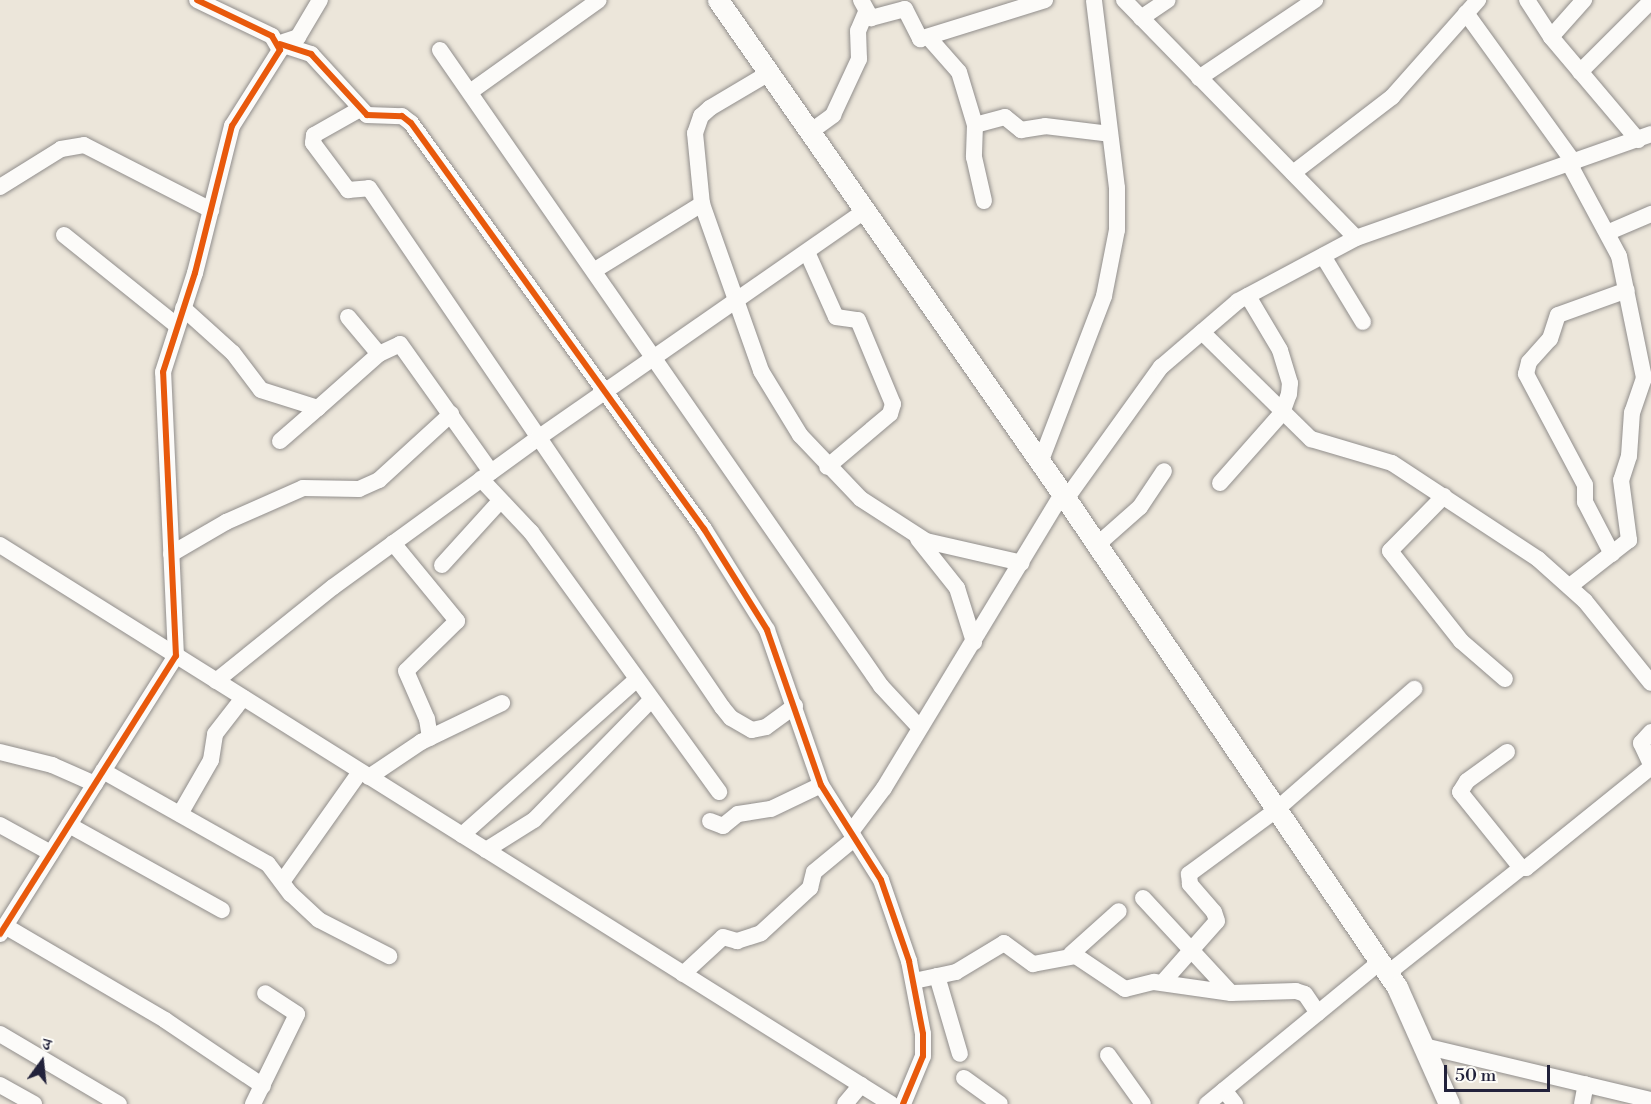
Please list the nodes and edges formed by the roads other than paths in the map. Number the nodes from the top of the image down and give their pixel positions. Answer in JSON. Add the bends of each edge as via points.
{"nodes":[{"id":1,"x":196,"y":0,"type":"edge"},
{"id":2,"x":320,"y":0,"type":"edge"},
{"id":3,"x":599,"y":0,"type":"edge"},
{"id":4,"x":718,"y":0,"type":"edge"},
{"id":5,"x":1045,"y":0,"type":"edge"},
{"id":6,"x":1094,"y":0,"type":"edge"},
{"id":7,"x":1124,"y":0,"type":"edge"},
{"id":8,"x":1168,"y":0,"type":"edge"},
{"id":9,"x":1315,"y":0,"type":"edge"},
{"id":10,"x":1478,"y":0,"type":"edge"},
{"id":11,"x":1527,"y":0,"type":"edge"},
{"id":12,"x":1584,"y":0,"type":"edge"},
{"id":13,"x":1651,"y":2,"type":"edge"},
{"id":14,"x":863,"y":6,"type":"edge"},
{"id":15,"x":1466,"y":13,"type":"junction"},
{"id":16,"x":1141,"y":18,"type":"junction"},
{"id":17,"x":1551,"y":37,"type":"junction"},
{"id":18,"x":929,"y":38,"type":"junction"},
{"id":19,"x":280,"y":44,"type":"junction"},
{"id":20,"x":440,"y":50,"type":"dead end"},
{"id":21,"x":1580,"y":72,"type":"junction"},
{"id":22,"x":769,"y":73,"type":"junction"},
{"id":23,"x":1199,"y":78,"type":"junction"},
{"id":24,"x":470,"y":92,"type":"junction"},
{"id":25,"x":360,"y":109,"type":"junction"},
{"id":26,"x":975,"y":125,"type":"junction"},
{"id":27,"x":810,"y":132,"type":"junction"},
{"id":28,"x":1110,"y":134,"type":"junction"},
{"id":29,"x":1645,"y":137,"type":"edge"},
{"id":30,"x":1572,"y":164,"type":"junction"},
{"id":31,"x":1293,"y":173,"type":"junction"},
{"id":32,"x":0,"y":187,"type":"edge"},
{"id":33,"x":984,"y":201,"type":"dead end"},
{"id":34,"x":702,"y":204,"type":"junction"},
{"id":35,"x":211,"y":210,"type":"junction"},
{"id":36,"x":865,"y":211,"type":"junction"},
{"id":37,"x":1651,"y":214,"type":"edge"},
{"id":38,"x":64,"y":235,"type":"dead end"},
{"id":39,"x":1611,"y":236,"type":"junction"},
{"id":40,"x":1356,"y":238,"type":"junction"},
{"id":41,"x":807,"y":252,"type":"junction"},
{"id":42,"x":1323,"y":256,"type":"junction"},
{"id":43,"x":595,"y":270,"type":"junction"},
{"id":44,"x":1627,"y":290,"type":"junction"},
{"id":45,"x":1248,"y":296,"type":"junction"},
{"id":46,"x":737,"y":301,"type":"junction"},
{"id":47,"x":183,"y":308,"type":"junction"},
{"id":48,"x":348,"y":317,"type":"dead end"},
{"id":49,"x":1363,"y":322,"type":"dead end"},
{"id":50,"x":177,"y":326,"type":"junction"},
{"id":51,"x":1202,"y":332,"type":"junction"},
{"id":52,"x":379,"y":354,"type":"junction"},
{"id":53,"x":655,"y":358,"type":"junction"},
{"id":54,"x":607,"y":392,"type":"junction"},
{"id":55,"x":318,"y":408,"type":"junction"},
{"id":56,"x":1282,"y":412,"type":"junction"},
{"id":57,"x":451,"y":414,"type":"junction"},
{"id":58,"x":538,"y":438,"type":"junction"},
{"id":59,"x":280,"y":441,"type":"dead end"},
{"id":60,"x":1040,"y":463,"type":"junction"},
{"id":61,"x":827,"y":467,"type":"junction"},
{"id":62,"x":1164,"y":471,"type":"dead end"},
{"id":63,"x":486,"y":475,"type":"junction"},
{"id":64,"x":1220,"y":483,"type":"dead end"},
{"id":65,"x":1444,"y":496,"type":"junction"},
{"id":66,"x":1064,"y":497,"type":"junction"},
{"id":67,"x":500,"y":501,"type":"junction"},
{"id":68,"x":915,"y":535,"type":"junction"},
{"id":69,"x":393,"y":543,"type":"junction"},
{"id":70,"x":0,"y":545,"type":"edge"},
{"id":71,"x":1097,"y":545,"type":"junction"},
{"id":72,"x":171,"y":554,"type":"junction"},
{"id":73,"x":1612,"y":554,"type":"junction"},
{"id":74,"x":1022,"y":562,"type":"junction"},
{"id":75,"x":442,"y":565,"type":"dead end"},
{"id":76,"x":1570,"y":586,"type":"junction"},
{"id":77,"x":974,"y":642,"type":"junction"},
{"id":78,"x":176,"y":656,"type":"junction"},
{"id":79,"x":1505,"y":679,"type":"dead end"},
{"id":80,"x":636,"y":680,"type":"junction"},
{"id":81,"x":216,"y":681,"type":"junction"},
{"id":82,"x":1651,"y":683,"type":"edge"},
{"id":83,"x":1414,"y":689,"type":"dead end"},
{"id":84,"x":243,"y":698,"type":"junction"},
{"id":85,"x":651,"y":700,"type":"junction"},
{"id":86,"x":502,"y":703,"type":"dead end"},
{"id":87,"x":795,"y":706,"type":"junction"},
{"id":88,"x":920,"y":728,"type":"junction"},
{"id":89,"x":1651,"y":732,"type":"edge"},
{"id":90,"x":430,"y":738,"type":"junction"},
{"id":91,"x":0,"y":752,"type":"edge"},
{"id":92,"x":1507,"y":752,"type":"dead end"},
{"id":93,"x":1651,"y":765,"type":"edge"},
{"id":94,"x":365,"y":774,"type":"junction"},
{"id":95,"x":99,"y":777,"type":"junction"},
{"id":96,"x":821,"y":785,"type":"junction"},
{"id":97,"x":719,"y":792,"type":"dead end"},
{"id":98,"x":1276,"y":810,"type":"junction"},
{"id":99,"x":180,"y":814,"type":"junction"},
{"id":100,"x":710,"y":821,"type":"dead end"},
{"id":101,"x":0,"y":825,"type":"edge"},
{"id":102,"x":69,"y":825,"type":"junction"},
{"id":103,"x":462,"y":835,"type":"junction"},
{"id":104,"x":852,"y":836,"type":"junction"},
{"id":105,"x":486,"y":850,"type":"junction"},
{"id":106,"x":51,"y":853,"type":"junction"},
{"id":107,"x":1521,"y":868,"type":"junction"},
{"id":108,"x":282,"y":882,"type":"junction"},
{"id":109,"x":1143,"y":898,"type":"dead end"},
{"id":110,"x":222,"y":909,"type":"dead end"},
{"id":111,"x":1119,"y":911,"type":"dead end"},
{"id":112,"x":2,"y":930,"type":"edge"},
{"id":113,"x":1192,"y":950,"type":"junction"},
{"id":114,"x":1071,"y":954,"type":"junction"},
{"id":115,"x":389,"y":956,"type":"dead end"},
{"id":116,"x":1384,"y":968,"type":"junction"},
{"id":117,"x":912,"y":972,"type":"junction"},
{"id":118,"x":683,"y":974,"type":"junction"},
{"id":119,"x":937,"y":976,"type":"junction"},
{"id":120,"x":1163,"y":982,"type":"junction"},
{"id":121,"x":265,"y":993,"type":"dead end"},
{"id":122,"x":1231,"y":993,"type":"junction"},
{"id":123,"x":1318,"y":1013,"type":"junction"},
{"id":124,"x":0,"y":1034,"type":"edge"},
{"id":125,"x":1424,"y":1046,"type":"junction"},
{"id":126,"x":960,"y":1054,"type":"dead end"},
{"id":127,"x":1108,"y":1055,"type":"dead end"},
{"id":128,"x":964,"y":1078,"type":"dead end"},
{"id":129,"x":1587,"y":1084,"type":"junction"},
{"id":130,"x":0,"y":1085,"type":"edge"},
{"id":131,"x":861,"y":1085,"type":"junction"},
{"id":132,"x":1224,"y":1090,"type":"junction"},
{"id":133,"x":259,"y":1098,"type":"edge"},
{"id":134,"x":1651,"y":1100,"type":"edge"},
{"id":135,"x":34,"y":1104,"type":"edge"},
{"id":136,"x":119,"y":1104,"type":"edge"},
{"id":137,"x":846,"y":1104,"type":"edge"},
{"id":138,"x":891,"y":1104,"type":"edge"},
{"id":139,"x":903,"y":1104,"type":"edge"},
{"id":140,"x":1000,"y":1104,"type":"edge"},
{"id":141,"x":1143,"y":1104,"type":"edge"},
{"id":142,"x":1207,"y":1104,"type":"edge"},
{"id":143,"x":1235,"y":1104,"type":"edge"},
{"id":144,"x":1449,"y":1104,"type":"edge"},
{"id":145,"x":1582,"y":1104,"type":"edge"}],
"edges":[{"from":1,"to":19,"type":"street","via":[[272,36]]},
{"from":2,"to":19,"type":"street","via":[[298,37]]},
{"from":3,"to":24,"type":"street"},
{"from":4,"to":22,"type":"main road"},
{"from":5,"to":18,"type":"street"},
{"from":6,"to":28,"type":"street"},
{"from":7,"to":16,"type":"street"},
{"from":8,"to":16,"type":"street"},
{"from":9,"to":23,"type":"street"},
{"from":10,"to":15,"type":"street"},
{"from":11,"to":17,"type":"street"},
{"from":12,"to":17,"type":"street"},
{"from":13,"to":21,"type":"street"},
{"from":14,"to":18,"type":"street","via":[[871,18],[905,9],[915,36]]},
{"from":14,"to":27,"type":"street","via":[[858,31],[859,59],[833,116]]},
{"from":15,"to":30,"type":"street"},
{"from":15,"to":31,"type":"street","via":[[1392,97]]},
{"from":16,"to":23,"type":"street"},
{"from":17,"to":21,"type":"street"},
{"from":18,"to":26,"type":"street","via":[[959,72]]},
{"from":19,"to":25,"type":"street","via":[[311,54]]},
{"from":19,"to":35,"type":"street","via":[[278,57],[232,126]]},
{"from":20,"to":24,"type":"street"},
{"from":21,"to":29,"type":"street"},
{"from":22,"to":27,"type":"main road"},
{"from":22,"to":34,"type":"street","via":[[701,116],[695,140]]},
{"from":23,"to":31,"type":"street"},
{"from":24,"to":43,"type":"street"},
{"from":25,"to":54,"type":"street","via":[[367,115],[402,116],[411,123]]},
{"from":25,"to":58,"type":"street","via":[[314,135],[313,143],[345,188],[369,188]]},
{"from":26,"to":28,"type":"street","via":[[1005,117],[1021,130],[1045,126]]},
{"from":26,"to":33,"type":"street","via":[[975,161]]},
{"from":27,"to":36,"type":"main road"},
{"from":28,"to":60,"type":"street","via":[[1117,230],[1110,275],[1078,370]]},
{"from":29,"to":30,"type":"street"},
{"from":30,"to":39,"type":"street"},
{"from":30,"to":40,"type":"street"},
{"from":31,"to":40,"type":"street"},
{"from":32,"to":35,"type":"street","via":[[61,149],[84,145]]},
{"from":34,"to":43,"type":"street"},
{"from":34,"to":46,"type":"street"},
{"from":35,"to":47,"type":"street"},
{"from":36,"to":41,"type":"street"},
{"from":36,"to":60,"type":"main road"},
{"from":37,"to":39,"type":"street"},
{"from":38,"to":50,"type":"street"},
{"from":39,"to":44,"type":"street"},
{"from":40,"to":42,"type":"street"},
{"from":41,"to":46,"type":"street"},
{"from":41,"to":61,"type":"street","via":[[836,317],[858,320],[893,404],[890,414]]},
{"from":42,"to":45,"type":"street"},
{"from":42,"to":49,"type":"street"},
{"from":43,"to":53,"type":"street"},
{"from":44,"to":73,"type":"street","via":[[1644,378],[1632,412],[1629,456],[1621,480],[1629,540]]},
{"from":44,"to":73,"type":"street","via":[[1558,315],[1550,339],[1529,362],[1526,374],[1585,485],[1585,502]]},
{"from":45,"to":51,"type":"street"},
{"from":45,"to":56,"type":"street","via":[[1286,366],[1290,383]]},
{"from":46,"to":53,"type":"street"},
{"from":46,"to":61,"type":"street","via":[[761,371],[800,435]]},
{"from":47,"to":50,"type":"street"},
{"from":47,"to":55,"type":"street","via":[[232,353],[261,390]]},
{"from":48,"to":52,"type":"street"},
{"from":50,"to":72,"type":"street","via":[[163,372]]},
{"from":51,"to":56,"type":"street"},
{"from":51,"to":66,"type":"street","via":[[1161,367]]},
{"from":52,"to":55,"type":"street"},
{"from":52,"to":57,"type":"street","via":[[400,344]]},
{"from":53,"to":54,"type":"street"},
{"from":53,"to":88,"type":"street","via":[[881,686]]},
{"from":54,"to":58,"type":"street"},
{"from":54,"to":87,"type":"street","via":[[704,529],[767,630]]},
{"from":55,"to":59,"type":"street"},
{"from":56,"to":64,"type":"street"},
{"from":56,"to":65,"type":"street","via":[[1315,441],[1392,463]]},
{"from":57,"to":63,"type":"street"},
{"from":57,"to":72,"type":"street","via":[[379,480],[359,489],[303,488],[235,518]]},
{"from":58,"to":63,"type":"street"},
{"from":58,"to":87,"type":"street","via":[[731,718],[759,730]]},
{"from":60,"to":66,"type":"main road"},
{"from":61,"to":68,"type":"street","via":[[861,499]]},
{"from":62,"to":71,"type":"street","via":[[1140,507]]},
{"from":63,"to":67,"type":"street"},
{"from":63,"to":69,"type":"street"},
{"from":65,"to":76,"type":"street","via":[[1498,529]]},
{"from":65,"to":79,"type":"street","via":[[1390,551],[1461,641]]},
{"from":66,"to":71,"type":"main road"},
{"from":66,"to":74,"type":"street"},
{"from":67,"to":75,"type":"street"},
{"from":67,"to":80,"type":"street","via":[[531,532]]},
{"from":68,"to":74,"type":"street","via":[[953,550]]},
{"from":68,"to":77,"type":"street","via":[[957,588]]},
{"from":69,"to":81,"type":"street"},
{"from":69,"to":90,"type":"street","via":[[457,621],[406,671],[427,718]]},
{"from":70,"to":78,"type":"street"},
{"from":71,"to":98,"type":"main road"},
{"from":72,"to":78,"type":"street"},
{"from":73,"to":76,"type":"street"},
{"from":74,"to":77,"type":"street"},
{"from":76,"to":82,"type":"street"},
{"from":77,"to":88,"type":"street"},
{"from":78,"to":81,"type":"street"},
{"from":78,"to":95,"type":"street"},
{"from":80,"to":85,"type":"street"},
{"from":80,"to":103,"type":"street"},
{"from":81,"to":84,"type":"street"},
{"from":83,"to":98,"type":"street"},
{"from":84,"to":94,"type":"street"},
{"from":84,"to":99,"type":"street","via":[[215,734],[211,760]]},
{"from":85,"to":97,"type":"street"},
{"from":85,"to":105,"type":"street","via":[[534,820]]},
{"from":86,"to":90,"type":"street"},
{"from":87,"to":96,"type":"street"},
{"from":88,"to":104,"type":"street"},
{"from":89,"to":93,"type":"street","via":[[1641,743]]},
{"from":90,"to":94,"type":"street"},
{"from":91,"to":95,"type":"street"},
{"from":92,"to":107,"type":"street","via":[[1467,781],[1460,792]]},
{"from":93,"to":107,"type":"street","via":[[1526,868]]},
{"from":94,"to":103,"type":"street"},
{"from":94,"to":108,"type":"street"},
{"from":95,"to":99,"type":"street"},
{"from":95,"to":102,"type":"street"},
{"from":96,"to":100,"type":"street","via":[[771,808],[738,814],[723,826]]},
{"from":96,"to":104,"type":"street"},
{"from":98,"to":113,"type":"street","via":[[1189,874],[1190,884],[1217,917]]},
{"from":98,"to":116,"type":"main road"},
{"from":99,"to":108,"type":"street","via":[[268,864]]},
{"from":101,"to":106,"type":"street"},
{"from":102,"to":106,"type":"street"},
{"from":102,"to":110,"type":"street"},
{"from":103,"to":105,"type":"street"},
{"from":104,"to":117,"type":"street","via":[[881,880]]},
{"from":104,"to":118,"type":"street","via":[[814,872],[810,888],[761,933],[736,941],[723,937]]},
{"from":105,"to":118,"type":"street"},
{"from":106,"to":112,"type":"street"},
{"from":107,"to":116,"type":"street"},
{"from":108,"to":115,"type":"street","via":[[319,920]]},
{"from":109,"to":113,"type":"street"},
{"from":111,"to":114,"type":"street"},
{"from":112,"to":133,"type":"street","via":[[165,1020]]},
{"from":113,"to":120,"type":"street"},
{"from":113,"to":122,"type":"street"},
{"from":114,"to":119,"type":"street","via":[[1033,964],[1004,943],[956,972]]},
{"from":114,"to":120,"type":"street","via":[[1125,989]]},
{"from":116,"to":123,"type":"street"},
{"from":116,"to":125,"type":"main road"},
{"from":117,"to":119,"type":"street"},
{"from":117,"to":139,"type":"street","via":[[923,1056]]},
{"from":118,"to":131,"type":"street"},
{"from":119,"to":126,"type":"street"},
{"from":120,"to":122,"type":"street"},
{"from":121,"to":133,"type":"street","via":[[297,1014]]},
{"from":122,"to":123,"type":"street","via":[[1301,992]]},
{"from":123,"to":132,"type":"street"},
{"from":124,"to":136,"type":"street"},
{"from":125,"to":129,"type":"street"},
{"from":125,"to":144,"type":"main road"},
{"from":127,"to":141,"type":"street"},
{"from":128,"to":140,"type":"street"},
{"from":129,"to":134,"type":"street"},
{"from":129,"to":145,"type":"street"},
{"from":130,"to":135,"type":"street"},
{"from":131,"to":137,"type":"street"},
{"from":131,"to":138,"type":"street"},
{"from":132,"to":142,"type":"street"},
{"from":132,"to":143,"type":"street"}]}
